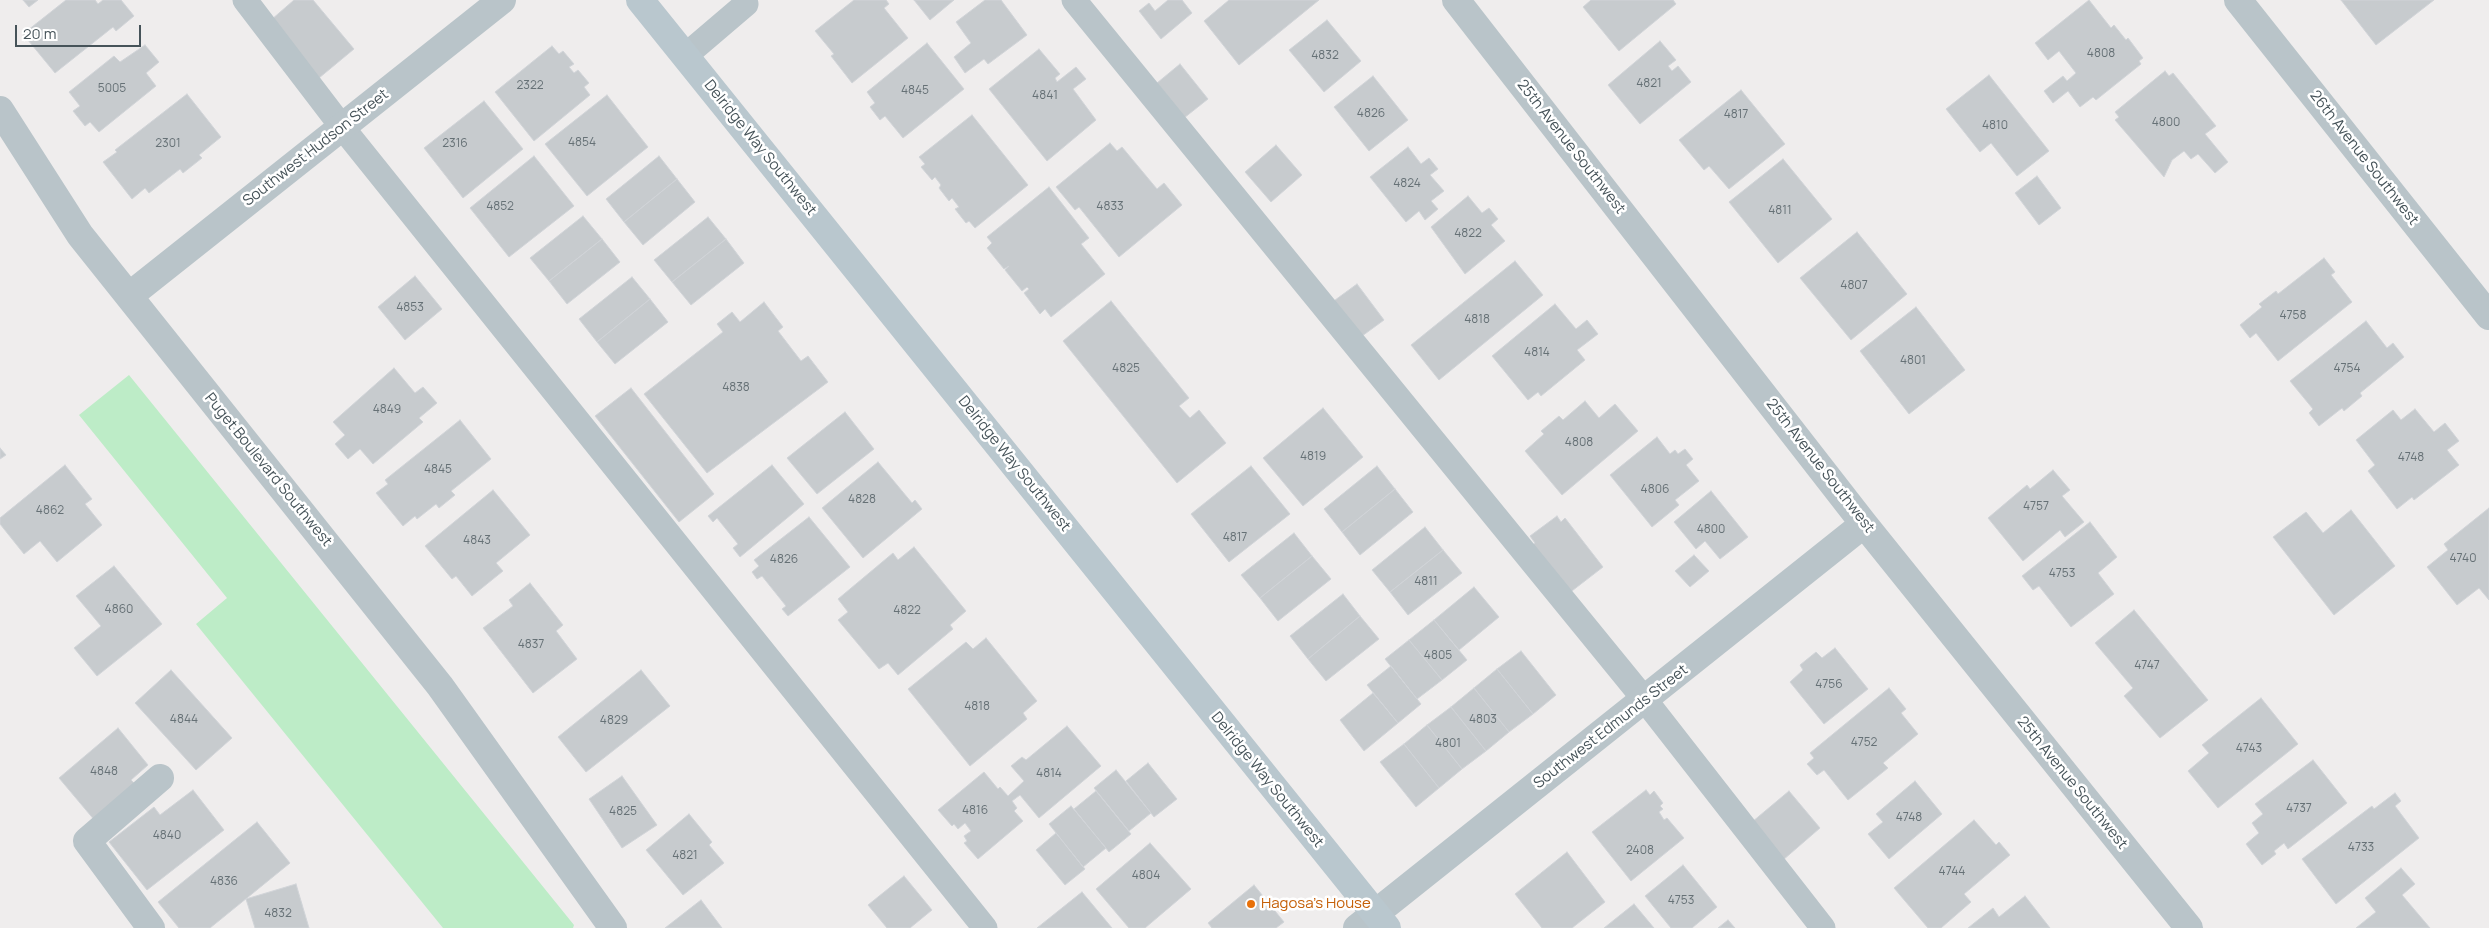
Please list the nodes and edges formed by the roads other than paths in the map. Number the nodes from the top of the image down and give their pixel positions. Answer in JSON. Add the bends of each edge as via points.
{"nodes":[{"id":1,"x":246,"y":0,"type":"edge"},
{"id":2,"x":502,"y":0,"type":"edge"},
{"id":3,"x":640,"y":0,"type":"edge"},
{"id":4,"x":1074,"y":0,"type":"edge"},
{"id":5,"x":1456,"y":0,"type":"edge"},
{"id":6,"x":2238,"y":0,"type":"edge"},
{"id":7,"x":746,"y":4,"type":"dead end"},
{"id":8,"x":685,"y":56,"type":"junction"},
{"id":9,"x":0,"y":110,"type":"edge"},
{"id":10,"x":342,"y":127,"type":"junction"},
{"id":11,"x":129,"y":296,"type":"junction"},
{"id":12,"x":2489,"y":316,"type":"edge"},
{"id":13,"x":1864,"y":524,"type":"junction"},
{"id":14,"x":1645,"y":700,"type":"junction"},
{"id":15,"x":160,"y":778,"type":"dead end"},
{"id":16,"x":1373,"y":923,"type":"edge"},
{"id":17,"x":606,"y":924,"type":"edge"},
{"id":18,"x":151,"y":928,"type":"edge"},
{"id":19,"x":985,"y":928,"type":"edge"},
{"id":20,"x":1823,"y":928,"type":"edge"},
{"id":21,"x":2189,"y":928,"type":"edge"}],
"edges":[{"from":1,"to":10,"type":"lane"},
{"from":2,"to":10,"type":"street","name":"Southwest Hudson Street"},
{"from":3,"to":8,"type":"main road","name":"Delridge Way Southwest"},
{"from":4,"to":14,"type":"lane"},
{"from":5,"to":13,"type":"street","name":"25th Avenue Southwest"},
{"from":6,"to":12,"type":"street","name":"26th Avenue Southwest"},
{"from":7,"to":8,"type":"lane"},
{"from":8,"to":16,"type":"main road","name":"Delridge Way Southwest"},
{"from":9,"to":11,"type":"street","name":"Puget Boulevard Southwest","via":[[80,235]]},
{"from":10,"to":11,"type":"street","name":"Southwest Hudson Street"},
{"from":10,"to":19,"type":"lane"},
{"from":11,"to":17,"type":"street","name":"Puget Boulevard Southwest","via":[[440,686]]},
{"from":13,"to":14,"type":"street","name":"Southwest Edmunds Street"},
{"from":13,"to":21,"type":"street","name":"25th Avenue Southwest"},
{"from":14,"to":16,"type":"street","name":"Southwest Edmunds Street"},
{"from":14,"to":20,"type":"lane"},
{"from":15,"to":18,"type":"street","via":[[87,841]]}]}
